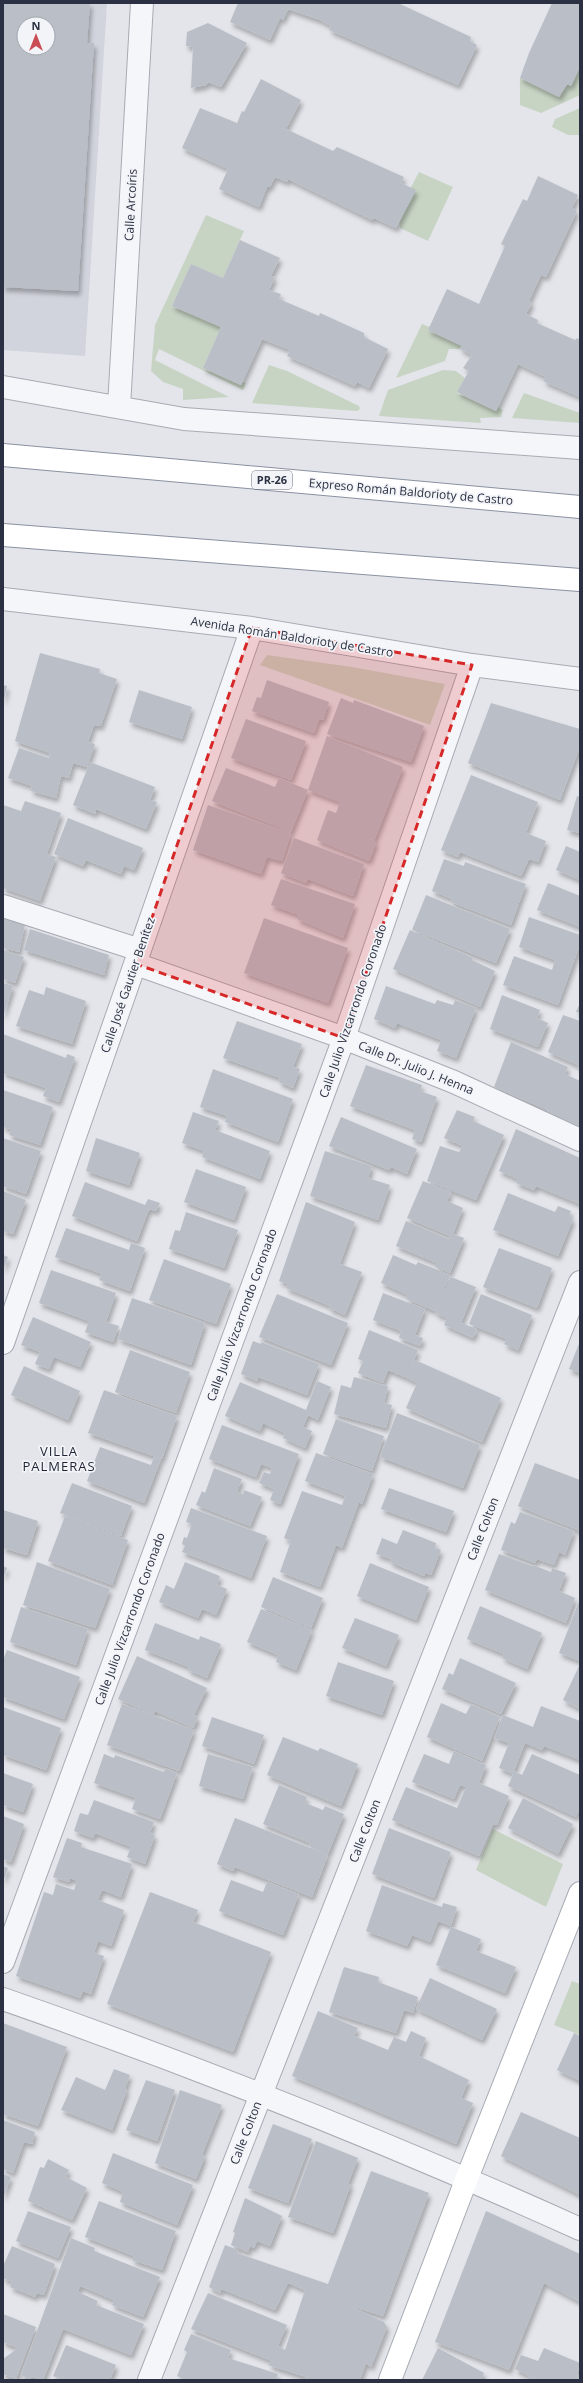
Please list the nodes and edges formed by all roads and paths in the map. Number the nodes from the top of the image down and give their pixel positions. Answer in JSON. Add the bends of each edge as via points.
{"nodes":[{"id":1,"x":142,"y":3,"type":"edge"},
{"id":2,"x":3,"y":387,"type":"edge"},
{"id":3,"x":119,"y":407,"type":"junction"},
{"id":4,"x":580,"y":448,"type":"edge"},
{"id":5,"x":3,"y":456,"type":"edge"},
{"id":6,"x":580,"y":507,"type":"edge"},
{"id":7,"x":3,"y":535,"type":"edge"},
{"id":8,"x":580,"y":580,"type":"edge"},
{"id":9,"x":3,"y":599,"type":"edge"},
{"id":10,"x":252,"y":628,"type":"junction"},
{"id":11,"x":472,"y":665,"type":"junction"},
{"id":12,"x":580,"y":679,"type":"edge"},
{"id":13,"x":3,"y":906,"type":"edge"},
{"id":14,"x":138,"y":957,"type":"junction"},
{"id":15,"x":344,"y":1038,"type":"junction"},
{"id":16,"x":580,"y":1140,"type":"edge"},
{"id":17,"x":580,"y":1282,"type":"edge"},
{"id":18,"x":3,"y":1343,"type":"edge"},
{"id":19,"x":580,"y":1893,"type":"edge"},
{"id":20,"x":3,"y":1962,"type":"edge"},
{"id":21,"x":3,"y":1999,"type":"edge"},
{"id":22,"x":261,"y":2096,"type":"junction"},
{"id":23,"x":467,"y":2178,"type":"junction"},
{"id":24,"x":580,"y":2229,"type":"edge"},
{"id":25,"x":149,"y":2380,"type":"edge"},
{"id":26,"x":390,"y":2380,"type":"edge"}],
"edges":[{"from":1,"to":3,"type":"street","name":"Calle Arcoíris"},
{"from":2,"to":3,"type":"street"},
{"from":3,"to":4,"type":"street","via":[[184,419]]},
{"from":5,"to":6,"type":"main road","name":"Expreso Román Baldorioty de Castro","number":"PR-26"},
{"from":7,"to":8,"type":"main road"},
{"from":9,"to":10,"type":"street","name":"Avenida Román Baldorioty de Castro"},
{"from":10,"to":11,"type":"street","name":"Avenida Román Baldorioty de Castro"},
{"from":10,"to":14,"type":"street","name":"Calle José Gautier Benítez"},
{"from":11,"to":12,"type":"street","name":"Avenida Román Baldorioty de Castro"},
{"from":11,"to":15,"type":"street","name":"Calle Julio Vizcarrondo Coronado"},
{"from":13,"to":14,"type":"street","name":"Calle Dr. Julio J. Henna"},
{"from":14,"to":15,"type":"street","name":"Calle Dr. Julio J. Henna"},
{"from":14,"to":18,"type":"street","name":"Calle José Gautier Benítez"},
{"from":15,"to":16,"type":"street","name":"Calle Dr. Julio J. Henna","via":[[454,1082]]},
{"from":15,"to":20,"type":"street","name":"Calle Julio Vizcarrondo Coronado"},
{"from":17,"to":22,"type":"street","name":"Calle Colton"},
{"from":19,"to":23,"type":"main road"},
{"from":21,"to":22,"type":"street"},
{"from":22,"to":23,"type":"street"},
{"from":22,"to":25,"type":"street","name":"Calle Colton"},
{"from":23,"to":24,"type":"street"},
{"from":23,"to":26,"type":"main road"}]}
